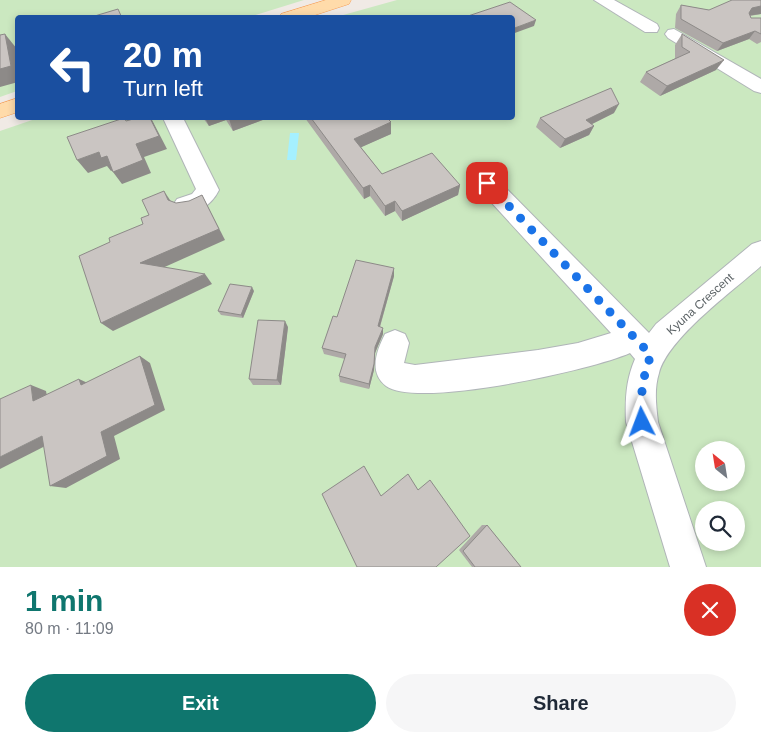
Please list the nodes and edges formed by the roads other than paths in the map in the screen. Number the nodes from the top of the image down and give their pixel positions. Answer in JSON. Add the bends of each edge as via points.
{"nodes":[{"id":1,"x":343,"y":0,"type":"edge"},
{"id":2,"x":602,"y":0,"type":"edge"},
{"id":3,"x":296,"y":15,"type":"edge"},
{"id":4,"x":651,"y":28,"type":"dead end"},
{"id":5,"x":674,"y":34,"type":"dead end"},
{"id":6,"x":761,"y":87,"type":"edge"},
{"id":7,"x":15,"y":106,"type":"edge"},
{"id":8,"x":0,"y":111,"type":"edge"},
{"id":9,"x":174,"y":120,"type":"edge"},
{"id":10,"x":487,"y":183,"type":"dead end"},
{"id":11,"x":185,"y":205,"type":"edge"},
{"id":12,"x":761,"y":251,"type":"edge"},
{"id":13,"x":395,"y":344,"type":"dead end"},
{"id":14,"x":642,"y":346,"type":"junction"},
{"id":15,"x":688,"y":567,"type":"edge"}],
"edges":[{"from":1,"to":3,"type":"main road"},
{"from":2,"to":4,"type":"street"},
{"from":5,"to":6,"type":"street"},
{"from":7,"to":8,"type":"main road"},
{"from":9,"to":11,"type":"street","via":[[208,190],[200,200]]},
{"from":10,"to":14,"type":"street"},
{"from":12,"to":14,"type":"street","name":"Kyuna Crescent","via":[[666,333]]},
{"from":13,"to":14,"type":"street","via":[[389,366],[394,374],[405,379],[468,374]]},
{"from":14,"to":15,"type":"street","name":"Kyuna Crescent","via":[[642,422]]}]}
